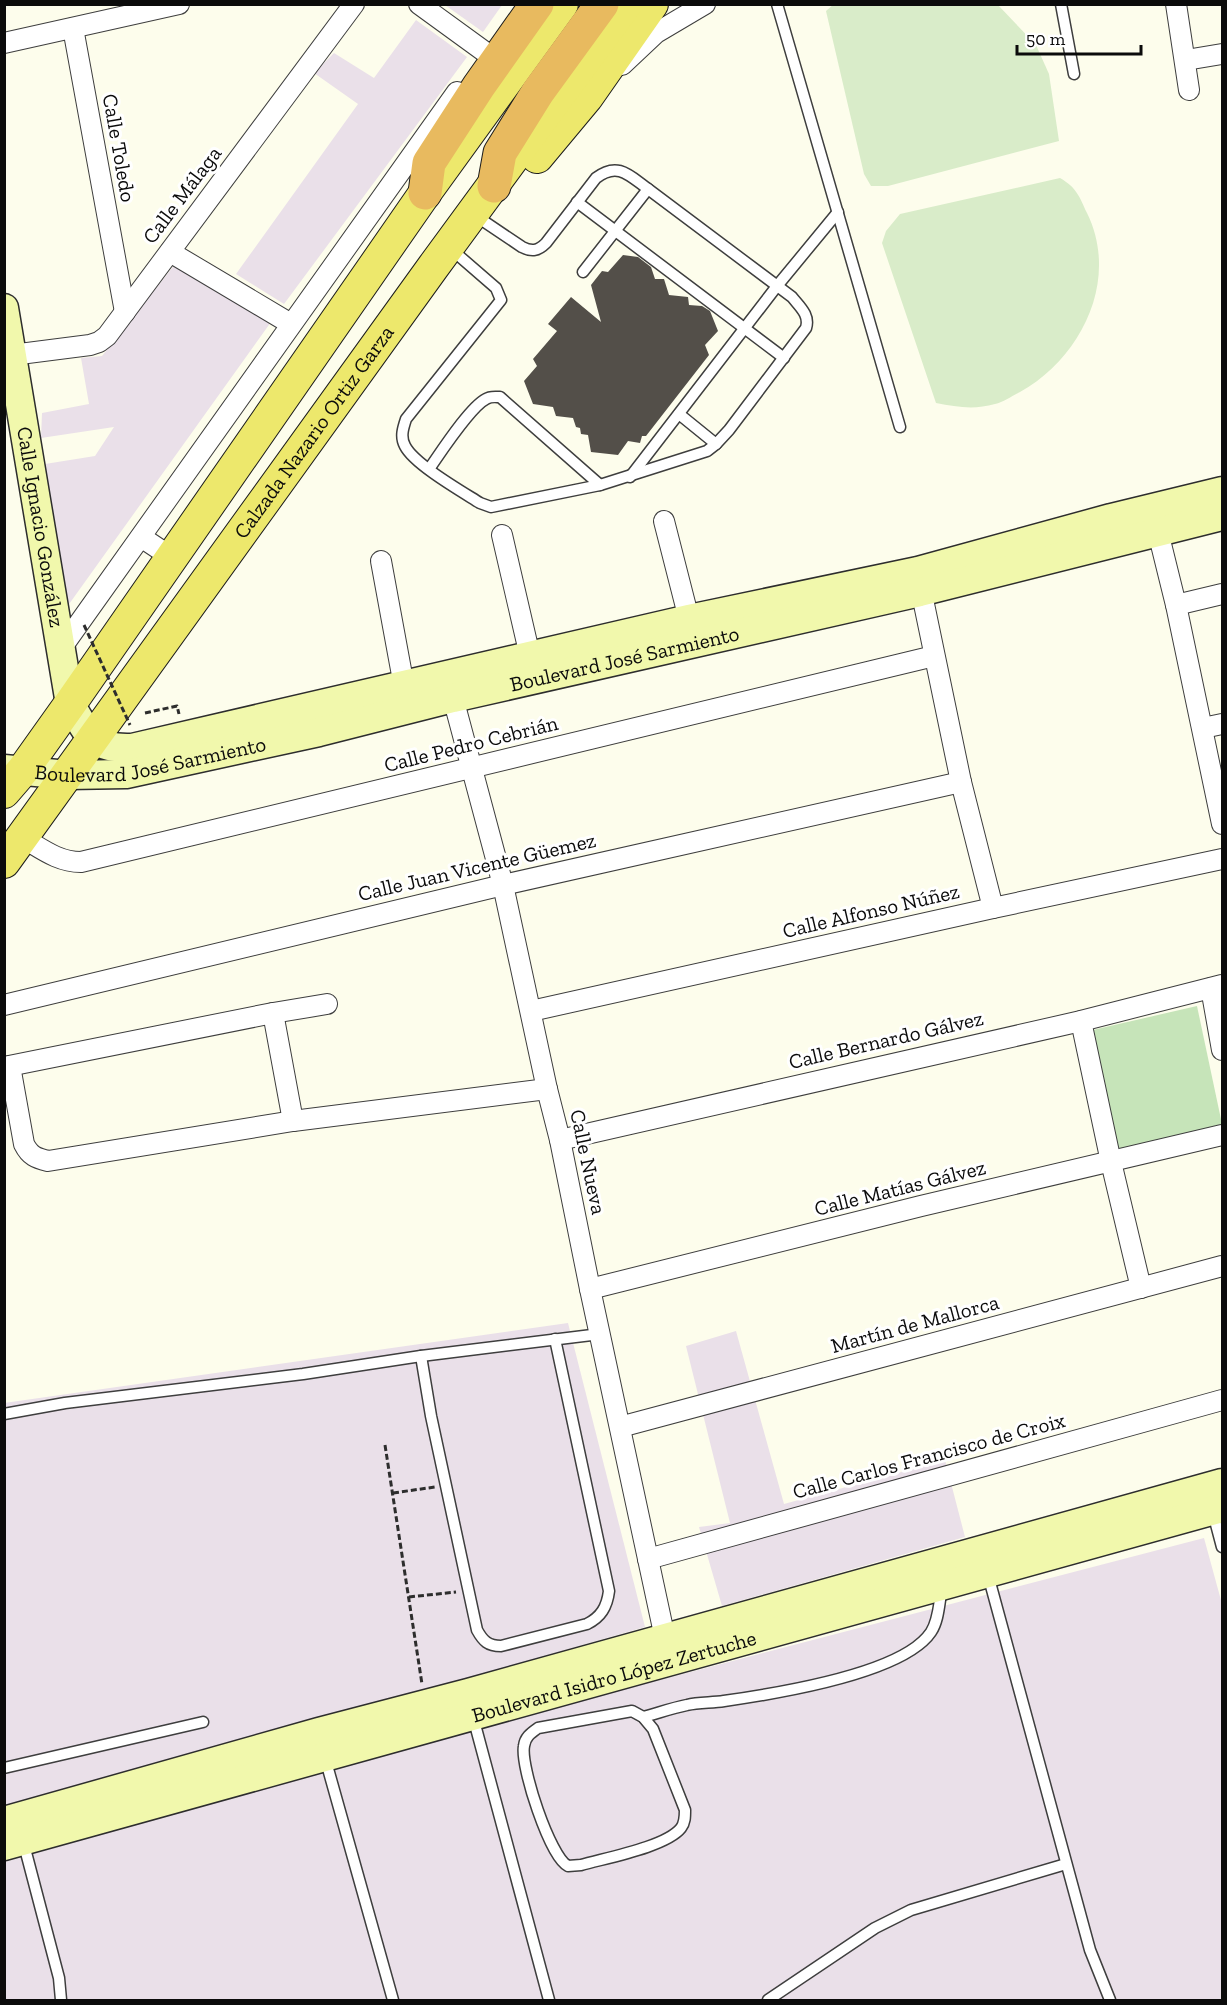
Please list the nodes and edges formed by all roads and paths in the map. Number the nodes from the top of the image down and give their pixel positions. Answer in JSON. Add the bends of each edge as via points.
{"nodes":[{"id":1,"x":179,"y":4,"type":"edge"},
{"id":2,"x":354,"y":4,"type":"edge"},
{"id":3,"x":419,"y":4,"type":"edge"},
{"id":4,"x":519,"y":4,"type":"edge"},
{"id":5,"x":537,"y":4,"type":"edge"},
{"id":6,"x":562,"y":4,"type":"edge"},
{"id":7,"x":583,"y":4,"type":"edge"},
{"id":8,"x":602,"y":4,"type":"edge"},
{"id":9,"x":626,"y":4,"type":"edge"},
{"id":10,"x":652,"y":4,"type":"edge"},
{"id":11,"x":705,"y":4,"type":"edge"},
{"id":12,"x":777,"y":4,"type":"edge"},
{"id":13,"x":1061,"y":4,"type":"edge"},
{"id":14,"x":1176,"y":4,"type":"edge"},
{"id":15,"x":73,"y":28,"type":"junction"},
{"id":16,"x":4,"y":43,"type":"edge"},
{"id":17,"x":485,"y":52,"type":"junction"},
{"id":18,"x":1222,"y":54,"type":"edge"},
{"id":19,"x":1186,"y":60,"type":"junction"},
{"id":20,"x":1074,"y":74,"type":"dead end"},
{"id":21,"x":1189,"y":90,"type":"dead end"},
{"id":22,"x":587,"y":97,"type":"junction"},
{"id":23,"x":494,"y":186,"type":"junction"},
{"id":24,"x":648,"y":189,"type":"junction"},
{"id":25,"x":425,"y":193,"type":"junction"},
{"id":26,"x":577,"y":202,"type":"junction"},
{"id":27,"x":838,"y":212,"type":"junction"},
{"id":28,"x":473,"y":214,"type":"junction"},
{"id":29,"x":616,"y":231,"type":"junction"},
{"id":30,"x":448,"y":247,"type":"junction"},
{"id":31,"x":170,"y":252,"type":"junction"},
{"id":32,"x":583,"y":272,"type":"dead end"},
{"id":33,"x":777,"y":286,"type":"junction"},
{"id":34,"x":4,"y":309,"type":"edge"},
{"id":35,"x":125,"y":312,"type":"junction"},
{"id":36,"x":291,"y":324,"type":"junction"},
{"id":37,"x":745,"y":328,"type":"junction"},
{"id":38,"x":8,"y":356,"type":"edge"},
{"id":39,"x":784,"y":358,"type":"junction"},
{"id":40,"x":679,"y":414,"type":"junction"},
{"id":41,"x":900,"y":427,"type":"dead end"},
{"id":42,"x":716,"y":444,"type":"junction"},
{"id":43,"x":429,"y":469,"type":"junction"},
{"id":44,"x":629,"y":477,"type":"junction"},
{"id":45,"x":600,"y":485,"type":"junction"},
{"id":46,"x":1222,"y":491,"type":"edge"},
{"id":47,"x":1222,"y":516,"type":"edge"},
{"id":48,"x":664,"y":521,"type":"dead end"},
{"id":49,"x":1158,"y":532,"type":"junction"},
{"id":50,"x":502,"y":535,"type":"dead end"},
{"id":51,"x":141,"y":537,"type":"junction"},
{"id":52,"x":171,"y":557,"type":"junction"},
{"id":53,"x":381,"y":561,"type":"dead end"},
{"id":54,"x":919,"y":582,"type":"junction"},
{"id":55,"x":1222,"y":594,"type":"edge"},
{"id":56,"x":1176,"y":605,"type":"junction"},
{"id":57,"x":689,"y":619,"type":"junction"},
{"id":58,"x":84,"y":625,"type":"dead end"},
{"id":59,"x":60,"y":650,"type":"junction"},
{"id":60,"x":530,"y":656,"type":"junction"},
{"id":61,"x":934,"y":656,"type":"junction"},
{"id":62,"x":404,"y":686,"type":"junction"},
{"id":63,"x":453,"y":698,"type":"junction"},
{"id":64,"x":69,"y":704,"type":"junction"},
{"id":65,"x":145,"y":713,"type":"dead end"},
{"id":66,"x":169,"y":716,"type":"dead end"},
{"id":67,"x":315,"y":720,"type":"junction"},
{"id":68,"x":140,"y":723,"type":"dead end"},
{"id":69,"x":1222,"y":724,"type":"edge"},
{"id":70,"x":1203,"y":728,"type":"junction"},
{"id":71,"x":93,"y":740,"type":"junction"},
{"id":72,"x":472,"y":769,"type":"junction"},
{"id":73,"x":68,"y":775,"type":"junction"},
{"id":74,"x":11,"y":777,"type":"edge"},
{"id":75,"x":962,"y":782,"type":"junction"},
{"id":76,"x":1222,"y":824,"type":"edge"},
{"id":77,"x":23,"y":838,"type":"junction"},
{"id":78,"x":1222,"y":859,"type":"edge"},
{"id":79,"x":4,"y":862,"type":"edge"},
{"id":80,"x":504,"y":885,"type":"junction"},
{"id":81,"x":993,"y":908,"type":"junction"},
{"id":82,"x":1217,"y":987,"type":"edge"},
{"id":83,"x":327,"y":1004,"type":"dead end"},
{"id":84,"x":4,"y":1005,"type":"edge"},
{"id":85,"x":531,"y":1011,"type":"junction"},
{"id":86,"x":273,"y":1013,"type":"junction"},
{"id":87,"x":1081,"y":1021,"type":"junction"},
{"id":88,"x":1222,"y":1050,"type":"edge"},
{"id":89,"x":7,"y":1067,"type":"edge"},
{"id":90,"x":547,"y":1089,"type":"junction"},
{"id":91,"x":9,"y":1090,"type":"edge"},
{"id":92,"x":292,"y":1121,"type":"junction"},
{"id":93,"x":1222,"y":1135,"type":"edge"},
{"id":94,"x":560,"y":1140,"type":"junction"},
{"id":95,"x":1111,"y":1162,"type":"junction"},
{"id":96,"x":1222,"y":1266,"type":"edge"},
{"id":97,"x":1141,"y":1288,"type":"junction"},
{"id":98,"x":590,"y":1290,"type":"junction"},
{"id":99,"x":600,"y":1334,"type":"junction"},
{"id":100,"x":555,"y":1340,"type":"junction"},
{"id":101,"x":421,"y":1356,"type":"junction"},
{"id":102,"x":1222,"y":1400,"type":"edge"},
{"id":103,"x":4,"y":1414,"type":"edge"},
{"id":104,"x":620,"y":1427,"type":"junction"},
{"id":105,"x":385,"y":1446,"type":"dead end"},
{"id":106,"x":446,"y":1486,"type":"junction"},
{"id":107,"x":393,"y":1493,"type":"junction"},
{"id":108,"x":1216,"y":1497,"type":"edge"},
{"id":109,"x":1222,"y":1547,"type":"edge"},
{"id":110,"x":648,"y":1559,"type":"junction"},
{"id":111,"x":988,"y":1574,"type":"junction"},
{"id":112,"x":939,"y":1575,"type":"junction"},
{"id":113,"x":469,"y":1590,"type":"junction"},
{"id":114,"x":409,"y":1597,"type":"junction"},
{"id":115,"x":665,"y":1638,"type":"junction"},
{"id":116,"x":425,"y":1704,"type":"junction"},
{"id":117,"x":470,"y":1705,"type":"junction"},
{"id":118,"x":533,"y":1707,"type":"junction"},
{"id":119,"x":643,"y":1717,"type":"junction"},
{"id":120,"x":203,"y":1722,"type":"dead end"},
{"id":121,"x":321,"y":1744,"type":"junction"},
{"id":122,"x":4,"y":1768,"type":"edge"},
{"id":123,"x":13,"y":1831,"type":"edge"},
{"id":124,"x":1066,"y":1864,"type":"junction"},
{"id":125,"x":61,"y":2001,"type":"edge"},
{"id":126,"x":393,"y":2001,"type":"edge"},
{"id":127,"x":549,"y":2001,"type":"edge"},
{"id":128,"x":768,"y":2001,"type":"edge"},
{"id":129,"x":1110,"y":2001,"type":"edge"}],
"edges":[{"from":1,"to":15,"type":"street"},
{"from":2,"to":31,"type":"street","name":"Calle Málaga"},
{"from":3,"to":17,"type":"street"},
{"from":4,"to":17,"type":"street"},
{"from":5,"to":25,"type":"highway","via":[[429,163]]},
{"from":6,"to":25,"type":"main road"},
{"from":7,"to":25,"type":"main road","via":[[466,164],[451,179]]},
{"from":8,"to":23,"type":"highway","via":[[538,92],[500,153]]},
{"from":9,"to":23,"type":"main road","name":"Calzada Nazario Ortiz Garza"},
{"from":10,"to":22,"type":"main road"},
{"from":11,"to":22,"type":"street","via":[[656,33]]},
{"from":12,"to":27,"type":"lane"},
{"from":13,"to":20,"type":"lane"},
{"from":14,"to":19,"type":"street"},
{"from":15,"to":16,"type":"street"},
{"from":15,"to":35,"type":"street","name":"Calle Toledo"},
{"from":17,"to":36,"type":"street"},
{"from":18,"to":19,"type":"street"},
{"from":19,"to":21,"type":"street"},
{"from":22,"to":23,"type":"main road","via":[[541,153]]},
{"from":23,"to":28,"type":"main road","name":"Calzada Nazario Ortiz Garza"},
{"from":24,"to":26,"type":"lane","via":[[616,169],[604,171]]},
{"from":24,"to":29,"type":"lane"},
{"from":24,"to":33,"type":"lane"},
{"from":25,"to":52,"type":"main road"},
{"from":26,"to":28,"type":"lane","via":[[546,243],[529,251]]},
{"from":26,"to":29,"type":"lane"},
{"from":27,"to":33,"type":"lane"},
{"from":27,"to":41,"type":"lane"},
{"from":28,"to":30,"type":"main road","name":"Calzada Nazario Ortiz Garza"},
{"from":29,"to":32,"type":"lane"},
{"from":29,"to":37,"type":"lane"},
{"from":30,"to":43,"type":"lane","via":[[496,288],[501,300],[406,419],[402,429],[404,445]]},
{"from":30,"to":71,"type":"main road","name":"Calzada Nazario Ortiz Garza"},
{"from":31,"to":35,"type":"street","name":"Calle Málaga"},
{"from":31,"to":36,"type":"street"},
{"from":33,"to":37,"type":"lane"},
{"from":33,"to":39,"type":"lane","via":[[805,312],[808,322]]},
{"from":34,"to":38,"type":"street","name":"Calle Ignacio González"},
{"from":35,"to":38,"type":"street","name":"Calle Málaga","via":[[99,342]]},
{"from":36,"to":51,"type":"street"},
{"from":37,"to":39,"type":"lane"},
{"from":37,"to":40,"type":"lane"},
{"from":38,"to":59,"type":"street","name":"Calle Ignacio González"},
{"from":39,"to":42,"type":"lane"},
{"from":40,"to":42,"type":"lane"},
{"from":40,"to":44,"type":"lane"},
{"from":42,"to":44,"type":"lane"},
{"from":43,"to":45,"type":"lane","via":[[491,507]]},
{"from":43,"to":45,"type":"lane","via":[[484,399],[500,397]]},
{"from":44,"to":45,"type":"lane"},
{"from":46,"to":54,"type":"street","name":"Boulevard José Sarmiento","via":[[1111,518]]},
{"from":47,"to":49,"type":"street","name":"Boulevard José Sarmiento"},
{"from":48,"to":57,"type":"street"},
{"from":49,"to":54,"type":"street","name":"Boulevard José Sarmiento"},
{"from":49,"to":56,"type":"street"},
{"from":50,"to":60,"type":"street"},
{"from":51,"to":52,"type":"street"},
{"from":51,"to":59,"type":"street"},
{"from":52,"to":64,"type":"main road"},
{"from":53,"to":62,"type":"street"},
{"from":54,"to":57,"type":"street","name":"Boulevard José Sarmiento"},
{"from":54,"to":61,"type":"street"},
{"from":54,"to":63,"type":"street","name":"Boulevard José Sarmiento"},
{"from":55,"to":56,"type":"street"},
{"from":56,"to":70,"type":"street"},
{"from":57,"to":60,"type":"street","name":"Boulevard José Sarmiento"},
{"from":58,"to":68,"type":"path","bridge":true,"via":[[130,725]]},
{"from":59,"to":64,"type":"street","name":"Calle Ignacio González"},
{"from":60,"to":62,"type":"street","name":"Boulevard José Sarmiento"},
{"from":61,"to":72,"type":"street","name":"Calle Pedro Cebrián"},
{"from":61,"to":75,"type":"street"},
{"from":62,"to":67,"type":"street","name":"Boulevard José Sarmiento"},
{"from":63,"to":67,"type":"street","name":"Boulevard José Sarmiento"},
{"from":63,"to":72,"type":"street","name":"Calle Nueva"},
{"from":64,"to":71,"type":"street","name":"Calle Ignacio González"},
{"from":64,"to":74,"type":"main road"},
{"from":65,"to":66,"type":"path","via":[[177,706],[179,714]]},
{"from":67,"to":71,"type":"street","name":"Boulevard José Sarmiento","via":[[132,748],[114,748]]},
{"from":67,"to":73,"type":"street","name":"Boulevard José Sarmiento","via":[[126,774]]},
{"from":69,"to":70,"type":"street"},
{"from":70,"to":76,"type":"street"},
{"from":71,"to":73,"type":"main road","name":"Calzada Nazario Ortiz Garza"},
{"from":72,"to":77,"type":"street","name":"Calle Pedro Cebrián","via":[[81,862],[54,857]]},
{"from":72,"to":80,"type":"street","name":"Calle Nueva"},
{"from":73,"to":74,"type":"street","name":"Boulevard José Sarmiento"},
{"from":73,"to":77,"type":"main road","name":"Calzada Nazario Ortiz Garza"},
{"from":75,"to":80,"type":"street","name":"Calle Juan Vicente Güemez"},
{"from":75,"to":81,"type":"street"},
{"from":77,"to":79,"type":"main road","name":"Calzada Nazario Ortiz Garza"},
{"from":78,"to":81,"type":"street","name":"Calle Alfonso Núñez"},
{"from":80,"to":84,"type":"street","name":"Calle Juan Vicente Güemez"},
{"from":80,"to":85,"type":"street","name":"Calle Nueva"},
{"from":81,"to":85,"type":"street","name":"Calle Alfonso Núñez"},
{"from":82,"to":87,"type":"street","name":"Calle Bernardo Gálvez"},
{"from":82,"to":88,"type":"street"},
{"from":83,"to":86,"type":"street"},
{"from":85,"to":90,"type":"street","name":"Calle Nueva"},
{"from":86,"to":89,"type":"street"},
{"from":86,"to":92,"type":"street"},
{"from":87,"to":94,"type":"street","name":"Calle Bernardo Gálvez"},
{"from":87,"to":95,"type":"street"},
{"from":89,"to":91,"type":"street"},
{"from":90,"to":92,"type":"street"},
{"from":90,"to":94,"type":"street","name":"Calle Nueva"},
{"from":91,"to":92,"type":"street","via":[[28,1151],[48,1161]]},
{"from":93,"to":95,"type":"street","name":"Calle Matías Gálvez"},
{"from":94,"to":98,"type":"street","name":"Calle Nueva"},
{"from":95,"to":97,"type":"street"},
{"from":95,"to":98,"type":"street","name":"Calle Matías Gálvez"},
{"from":96,"to":97,"type":"street","name":"Martín de Mallorca"},
{"from":97,"to":104,"type":"street","name":"Martín de Mallorca"},
{"from":98,"to":99,"type":"street","name":"Calle Nueva"},
{"from":99,"to":100,"type":"lane"},
{"from":99,"to":104,"type":"street","name":"Calle Nueva"},
{"from":100,"to":101,"type":"lane"},
{"from":100,"to":113,"type":"lane","via":[[609,1591],[608,1602],[598,1618],[587,1624],[491,1646],[477,1630]]},
{"from":101,"to":103,"type":"lane"},
{"from":101,"to":106,"type":"lane"},
{"from":102,"to":110,"type":"street","name":"Calle Carlos Francisco de Croix"},
{"from":104,"to":110,"type":"street","name":"Calle Nueva"},
{"from":105,"to":107,"type":"path"},
{"from":106,"to":107,"type":"path"},
{"from":106,"to":113,"type":"lane"},
{"from":107,"to":114,"type":"path"},
{"from":108,"to":109,"type":"lane"},
{"from":108,"to":111,"type":"street","name":"Boulevard Isidro López Zertuche"},
{"from":108,"to":112,"type":"street","name":"Boulevard Isidro López Zertuche"},
{"from":110,"to":115,"type":"street","name":"Calle Nueva"},
{"from":111,"to":112,"type":"street","name":"Boulevard Isidro López Zertuche"},
{"from":111,"to":124,"type":"lane"},
{"from":112,"to":115,"type":"street","name":"Boulevard Isidro López Zertuche"},
{"from":112,"to":118,"type":"street","name":"Boulevard Isidro López Zertuche"},
{"from":112,"to":119,"type":"lane","via":[[936,1624],[921,1643],[898,1657],[864,1672],[805,1687],[688,1704]]},
{"from":113,"to":114,"type":"path"},
{"from":114,"to":116,"type":"path"},
{"from":115,"to":118,"type":"street","name":"Boulevard Isidro López Zertuche"},
{"from":116,"to":117,"type":"street","name":"Boulevard Isidro López Zertuche"},
{"from":116,"to":121,"type":"street","name":"Boulevard Isidro López Zertuche"},
{"from":117,"to":118,"type":"street","name":"Boulevard Isidro López Zertuche"},
{"from":117,"to":121,"type":"street","name":"Boulevard Isidro López Zertuche"},
{"from":117,"to":127,"type":"lane"},
{"from":118,"to":119,"type":"lane","via":[[632,1711]]},
{"from":118,"to":119,"type":"lane","via":[[523,1758],[552,1848],[565,1865],[572,1867],[662,1841],[676,1834],[684,1824],[685,1810],[653,1729]]},
{"from":120,"to":122,"type":"lane"},
{"from":121,"to":123,"type":"street","name":"Boulevard Isidro López Zertuche"},
{"from":121,"to":126,"type":"lane"},
{"from":123,"to":125,"type":"lane","via":[[59,1978]]},
{"from":124,"to":128,"type":"lane","via":[[911,1910],[875,1928]]},
{"from":124,"to":129,"type":"lane","via":[[1090,1950]]}]}
